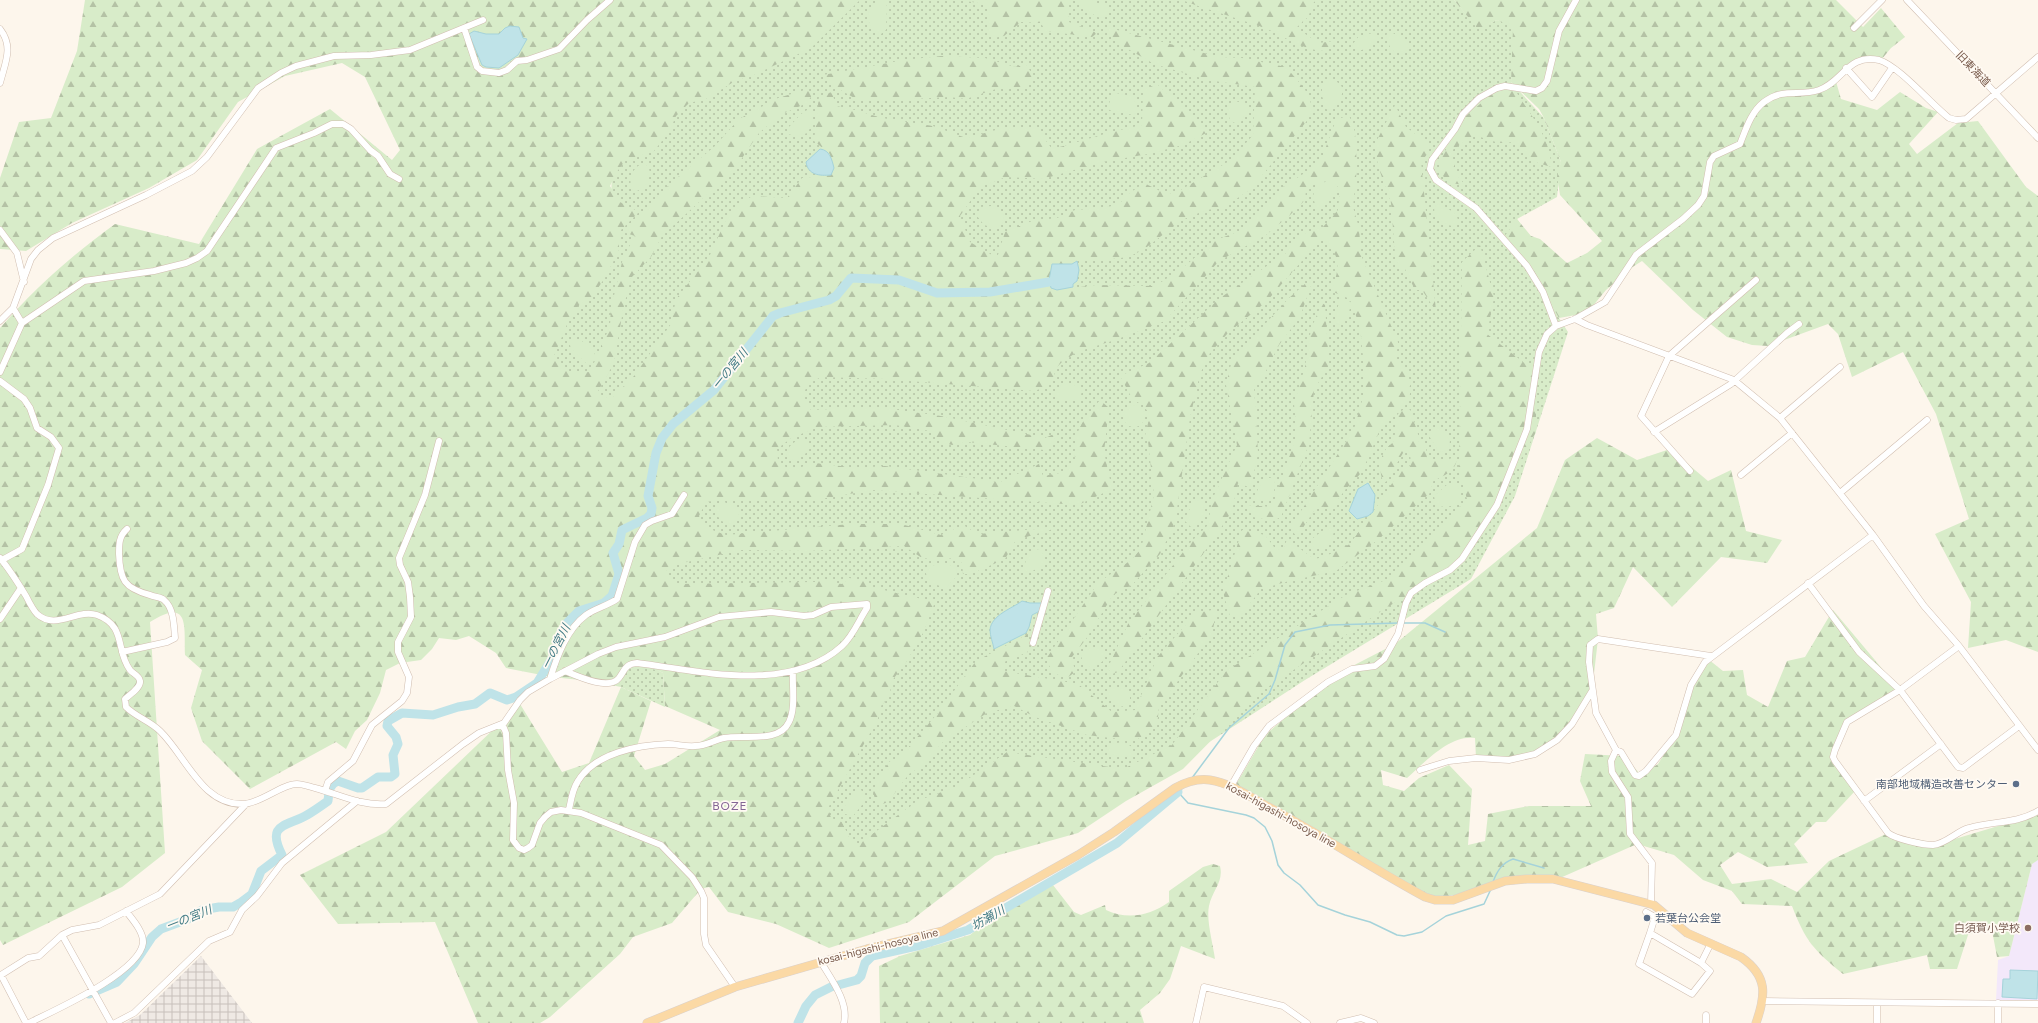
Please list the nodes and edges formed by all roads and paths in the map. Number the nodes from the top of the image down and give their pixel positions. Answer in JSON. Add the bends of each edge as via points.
{"nodes":[{"id":1,"x":610,"y":0,"type":"edge"},
{"id":2,"x":1576,"y":0,"type":"edge"},
{"id":3,"x":1882,"y":0,"type":"edge"},
{"id":4,"x":1907,"y":0,"type":"edge"},
{"id":5,"x":483,"y":20,"type":"dead end"},
{"id":6,"x":464,"y":28,"type":"junction"},
{"id":7,"x":1854,"y":28,"type":"dead end"},
{"id":8,"x":0,"y":29,"type":"edge"},
{"id":9,"x":2038,"y":57,"type":"edge"},
{"id":10,"x":1846,"y":68,"type":"junction"},
{"id":11,"x":1892,"y":68,"type":"junction"},
{"id":12,"x":0,"y":83,"type":"edge"},
{"id":13,"x":1996,"y":94,"type":"junction"},
{"id":14,"x":2038,"y":138,"type":"edge"},
{"id":15,"x":399,"y":179,"type":"dead end"},
{"id":16,"x":0,"y":230,"type":"edge"},
{"id":17,"x":1756,"y":280,"type":"dead end"},
{"id":18,"x":24,"y":282,"type":"junction"},
{"id":19,"x":13,"y":308,"type":"junction"},
{"id":20,"x":1575,"y":319,"type":"junction"},
{"id":21,"x":0,"y":321,"type":"edge"},
{"id":22,"x":22,"y":323,"type":"junction"},
{"id":23,"x":1799,"y":324,"type":"dead end"},
{"id":24,"x":1556,"y":326,"type":"junction"},
{"id":25,"x":1669,"y":356,"type":"junction"},
{"id":26,"x":1840,"y":367,"type":"dead end"},
{"id":27,"x":0,"y":372,"type":"edge"},
{"id":28,"x":1734,"y":380,"type":"junction"},
{"id":29,"x":0,"y":381,"type":"edge"},
{"id":30,"x":1780,"y":418,"type":"junction"},
{"id":31,"x":1928,"y":420,"type":"dead end"},
{"id":32,"x":1654,"y":432,"type":"junction"},
{"id":33,"x":1792,"y":433,"type":"junction"},
{"id":34,"x":439,"y":441,"type":"dead end"},
{"id":35,"x":1690,"y":471,"type":"dead end"},
{"id":36,"x":1741,"y":475,"type":"dead end"},
{"id":37,"x":1840,"y":493,"type":"junction"},
{"id":38,"x":684,"y":495,"type":"dead end"},
{"id":39,"x":127,"y":529,"type":"dead end"},
{"id":40,"x":1872,"y":535,"type":"junction"},
{"id":41,"x":1,"y":559,"type":"edge"},
{"id":42,"x":1808,"y":583,"type":"junction"},
{"id":43,"x":21,"y":588,"type":"junction"},
{"id":44,"x":1048,"y":591,"type":"dead end"},
{"id":45,"x":0,"y":619,"type":"edge"},
{"id":46,"x":1033,"y":643,"type":"dead end"},
{"id":47,"x":1959,"y":646,"type":"junction"},
{"id":48,"x":122,"y":652,"type":"junction"},
{"id":49,"x":1711,"y":656,"type":"junction"},
{"id":50,"x":565,"y":671,"type":"junction"},
{"id":51,"x":793,"y":671,"type":"junction"},
{"id":52,"x":550,"y":678,"type":"junction"},
{"id":53,"x":1900,"y":690,"type":"junction"},
{"id":54,"x":1592,"y":691,"type":"junction"},
{"id":55,"x":500,"y":725,"type":"junction"},
{"id":56,"x":2019,"y":726,"type":"junction"},
{"id":57,"x":1941,"y":744,"type":"junction"},
{"id":58,"x":1616,"y":750,"type":"junction"},
{"id":59,"x":2038,"y":750,"type":"edge"},
{"id":60,"x":1420,"y":770,"type":"dead end"},
{"id":61,"x":1231,"y":786,"type":"junction"},
{"id":62,"x":325,"y":791,"type":"junction"},
{"id":63,"x":357,"y":801,"type":"junction"},
{"id":64,"x":1864,"y":801,"type":"junction"},
{"id":65,"x":246,"y":804,"type":"junction"},
{"id":66,"x":569,"y":810,"type":"junction"},
{"id":67,"x":2038,"y":811,"type":"edge"},
{"id":68,"x":1651,"y":904,"type":"junction"},
{"id":69,"x":126,"y":910,"type":"junction"},
{"id":70,"x":1646,"y":912,"type":"dead end"},
{"id":71,"x":1650,"y":933,"type":"junction"},
{"id":72,"x":62,"y":935,"type":"junction"},
{"id":73,"x":1710,"y":945,"type":"junction"},
{"id":74,"x":821,"y":962,"type":"junction"},
{"id":75,"x":1701,"y":963,"type":"junction"},
{"id":76,"x":735,"y":987,"type":"junction"},
{"id":77,"x":92,"y":990,"type":"junction"},
{"id":78,"x":1763,"y":1002,"type":"junction"},
{"id":79,"x":1877,"y":1003,"type":"junction"},
{"id":80,"x":1998,"y":1003,"type":"junction"},
{"id":81,"x":2038,"y":1004,"type":"edge"},
{"id":82,"x":1706,"y":1015,"type":"dead end"},
{"id":83,"x":27,"y":1023,"type":"edge"},
{"id":84,"x":112,"y":1023,"type":"edge"},
{"id":85,"x":115,"y":1023,"type":"edge"},
{"id":86,"x":647,"y":1023,"type":"edge"},
{"id":87,"x":844,"y":1023,"type":"edge"},
{"id":88,"x":1196,"y":1023,"type":"edge"},
{"id":89,"x":1307,"y":1023,"type":"edge"},
{"id":90,"x":1340,"y":1023,"type":"edge"},
{"id":91,"x":1374,"y":1023,"type":"edge"},
{"id":92,"x":1706,"y":1023,"type":"edge"},
{"id":93,"x":1756,"y":1023,"type":"edge"},
{"id":94,"x":1877,"y":1023,"type":"edge"},
{"id":95,"x":1998,"y":1023,"type":"edge"}],
"edges":[{"from":1,"to":6,"type":"street","via":[[559,50],[517,61],[499,73],[482,71],[477,67]]},
{"from":2,"to":24,"type":"street","via":[[1559,31],[1547,81],[1542,88],[1536,91],[1505,86],[1479,98],[1463,114],[1432,160],[1430,169],[1436,180],[1476,208],[1527,266],[1543,292]]},
{"from":3,"to":7,"type":"street"},
{"from":4,"to":13,"type":"street","name":"旧東海道"},
{"from":5,"to":6,"type":"street"},
{"from":6,"to":18,"type":"street","via":[[410,50],[334,56],[296,66],[281,73],[258,88],[207,157],[192,171],[53,238],[31,259]]},
{"from":8,"to":12,"type":"street","via":[[9,47]]},
{"from":9,"to":13,"type":"street"},
{"from":10,"to":11,"type":"street","via":[[1869,59],[1880,61]]},
{"from":10,"to":11,"type":"street","via":[[1872,97]]},
{"from":10,"to":20,"type":"street","via":[[1820,90],[1774,94],[1759,106],[1753,113],[1740,144],[1714,156],[1710,162],[1704,196],[1698,205],[1683,220],[1636,255],[1605,302]]},
{"from":11,"to":13,"type":"street","via":[[1943,113],[1956,120],[1972,116]]},
{"from":13,"to":14,"type":"street","name":"旧東海道"},
{"from":15,"to":22,"type":"street","via":[[390,174],[378,156],[351,129],[343,124],[332,124],[276,148],[207,251],[197,258],[154,271],[84,281]]},
{"from":16,"to":18,"type":"street","via":[[17,253]]},
{"from":17,"to":25,"type":"street"},
{"from":18,"to":19,"type":"street"},
{"from":19,"to":21,"type":"street"},
{"from":19,"to":22,"type":"street"},
{"from":20,"to":24,"type":"street"},
{"from":20,"to":25,"type":"street"},
{"from":22,"to":27,"type":"street"},
{"from":23,"to":28,"type":"street"},
{"from":24,"to":61,"type":"street","via":[[1547,334],[1539,352],[1527,429],[1497,505],[1462,559],[1450,570],[1411,593],[1398,634],[1384,659],[1375,666],[1352,669],[1328,682],[1269,726]]},
{"from":25,"to":28,"type":"street"},
{"from":25,"to":32,"type":"street","via":[[1641,416]]},
{"from":26,"to":30,"type":"street"},
{"from":28,"to":30,"type":"street"},
{"from":28,"to":32,"type":"street"},
{"from":29,"to":41,"type":"street","via":[[24,399],[37,428],[51,437],[58,448],[48,485],[22,549]]},
{"from":30,"to":33,"type":"street"},
{"from":31,"to":37,"type":"street"},
{"from":32,"to":35,"type":"street"},
{"from":33,"to":36,"type":"street"},
{"from":33,"to":37,"type":"street"},
{"from":34,"to":62,"type":"street","via":[[425,495],[399,558],[408,582],[410,597],[411,617],[398,642],[398,652],[409,678],[407,694],[372,725],[353,761],[328,782]]},
{"from":37,"to":40,"type":"street"},
{"from":38,"to":52,"type":"street","via":[[672,514],[645,525],[634,542],[617,599],[585,615],[575,626],[563,644]]},
{"from":39,"to":48,"type":"street","via":[[122,534],[119,546],[122,578],[127,586],[136,592],[164,599],[170,608],[175,638]]},
{"from":40,"to":42,"type":"street"},
{"from":40,"to":47,"type":"street","via":[[1924,606]]},
{"from":41,"to":43,"type":"street"},
{"from":42,"to":49,"type":"street"},
{"from":42,"to":53,"type":"street","via":[[1859,652]]},
{"from":43,"to":45,"type":"street"},
{"from":43,"to":48,"type":"street","via":[[37,614],[48,620],[62,621],[79,615],[96,615],[111,624],[118,632]]},
{"from":44,"to":46,"type":"street"},
{"from":47,"to":53,"type":"street"},
{"from":47,"to":56,"type":"street"},
{"from":48,"to":65,"type":"street","via":[[130,671],[140,682],[139,687],[125,699],[126,707],[160,731],[210,793],[224,802]]},
{"from":49,"to":54,"type":"street","via":[[1598,639],[1589,648]]},
{"from":49,"to":58,"type":"street","via":[[1691,685],[1676,735],[1646,771],[1635,775],[1621,752]]},
{"from":50,"to":51,"type":"street","via":[[584,679],[608,684],[618,679],[624,668],[633,663],[738,676]]},
{"from":50,"to":51,"type":"street","via":[[598,654],[665,637],[720,617],[771,612],[804,616],[831,607],[867,604],[867,608],[843,645],[818,662]]},
{"from":50,"to":52,"type":"street"},
{"from":51,"to":66,"type":"street","via":[[790,722],[775,735],[725,738],[696,746],[643,746],[606,758],[588,769],[578,780]]},
{"from":52,"to":55,"type":"street","via":[[528,692]]},
{"from":53,"to":57,"type":"street"},
{"from":53,"to":64,"type":"street","via":[[1847,722],[1835,750],[1835,761]]},
{"from":54,"to":58,"type":"street","via":[[1596,713]]},
{"from":54,"to":60,"type":"street","via":[[1572,724],[1557,740],[1535,754],[1509,760],[1476,758],[1449,761]]},
{"from":55,"to":63,"type":"street","via":[[479,733],[463,744],[386,804],[372,806]]},
{"from":55,"to":66,"type":"street","via":[[506,733],[508,770],[514,803],[515,844],[524,850],[528,848],[532,845],[540,823],[551,812]]},
{"from":56,"to":57,"type":"street","via":[[1963,768],[1958,767]]},
{"from":56,"to":59,"type":"street"},
{"from":57,"to":64,"type":"street"},
{"from":58,"to":68,"type":"street","via":[[1611,761],[1612,772],[1628,796],[1630,834],[1652,863]]},
{"from":61,"to":68,"type":"main road","name":"kosai-higashi-hosoya line","via":[[1425,898],[1453,900],[1505,881],[1540,879]]},
{"from":61,"to":74,"type":"main road","name":"kosai-higashi-hosoya line","via":[[1204,779],[1184,783],[1078,855],[943,931]]},
{"from":62,"to":63,"type":"street"},
{"from":62,"to":65,"type":"street","via":[[296,783]]},
{"from":63,"to":85,"type":"street","via":[[282,863],[257,896],[242,910],[230,932],[209,941],[134,1013]]},
{"from":64,"to":67,"type":"street","via":[[1892,836],[1932,845],[1969,828],[2029,817]]},
{"from":65,"to":69,"type":"street","via":[[160,894]]},
{"from":66,"to":76,"type":"street","via":[[661,845],[672,855],[701,891],[706,945]]},
{"from":68,"to":73,"type":"main road","name":"kosai-higashi-hosoya line","via":[[1687,933]]},
{"from":69,"to":72,"type":"street","via":[[99,925],[72,930]]},
{"from":69,"to":77,"type":"street","via":[[140,931],[143,944],[117,976]]},
{"from":70,"to":71,"type":"street","via":[[1655,917]]},
{"from":71,"to":75,"type":"street"},
{"from":71,"to":75,"type":"street","via":[[1639,964],[1692,994],[1710,971]]},
{"from":72,"to":77,"type":"street"},
{"from":72,"to":83,"type":"street","via":[[39,956],[28,958],[1,975]]},
{"from":73,"to":75,"type":"street"},
{"from":73,"to":78,"type":"main road","name":"kosai-higashi-hosoya line","via":[[1741,957],[1749,963],[1761,981]]},
{"from":74,"to":76,"type":"main road","name":"kosai-higashi-hosoya line"},
{"from":74,"to":87,"type":"street","via":[[842,1003],[845,1012]]},
{"from":76,"to":86,"type":"main road","name":"kosai-higashi-hosoya line"},
{"from":77,"to":83,"type":"street"},
{"from":77,"to":84,"type":"street"},
{"from":78,"to":79,"type":"street"},
{"from":78,"to":93,"type":"main road","name":"kosai-higashi-hosoya line"},
{"from":79,"to":80,"type":"street"},
{"from":79,"to":94,"type":"street"},
{"from":80,"to":81,"type":"street"},
{"from":80,"to":95,"type":"street"},
{"from":82,"to":92,"type":"street"},
{"from":88,"to":89,"type":"street","via":[[1204,987],[1283,1006]]},
{"from":90,"to":91,"type":"street","via":[[1362,1018]]}]}
